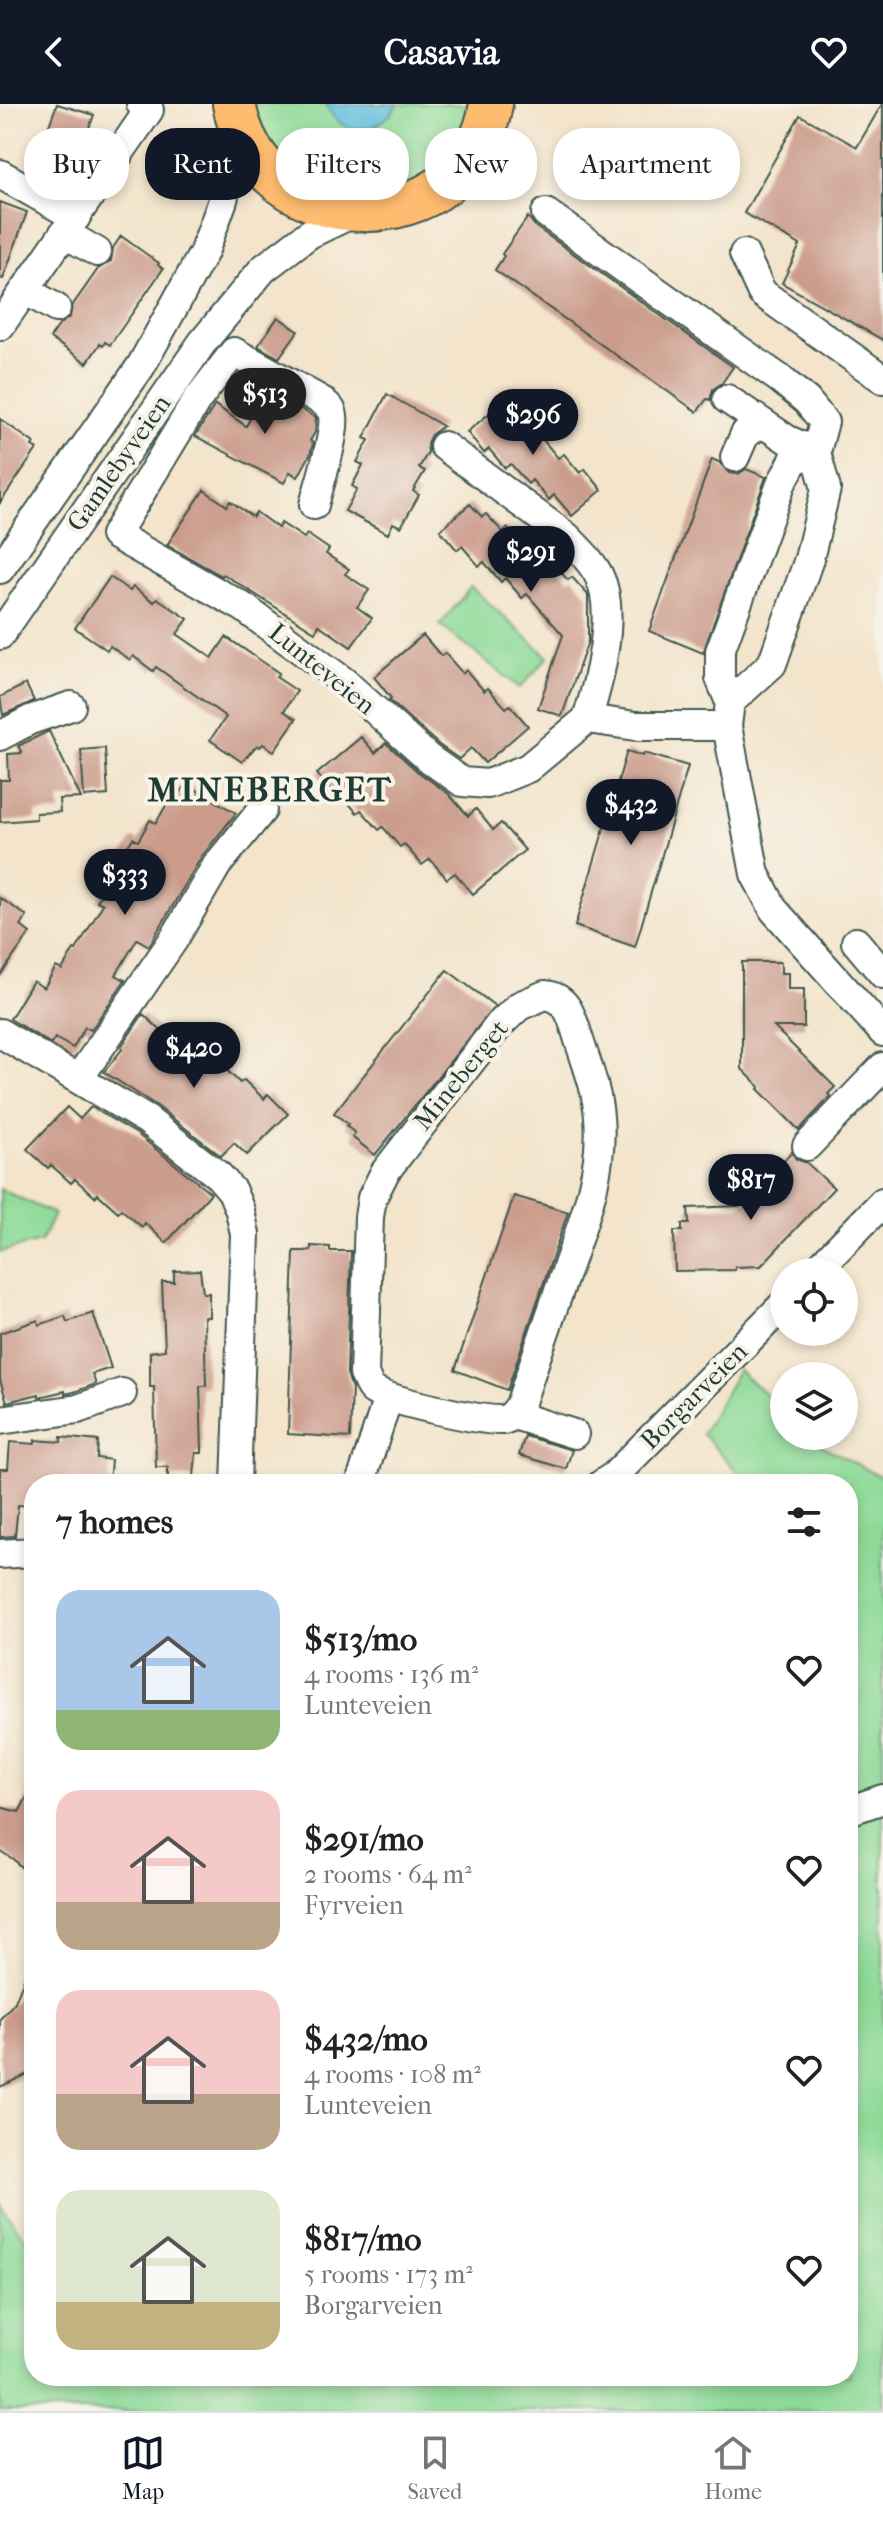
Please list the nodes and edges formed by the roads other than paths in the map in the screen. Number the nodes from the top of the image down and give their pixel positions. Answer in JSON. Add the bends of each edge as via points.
{"nodes":[{"id":1,"x":145,"y":107,"type":"edge"},
{"id":2,"x":494,"y":111,"type":"edge"},
{"id":3,"x":237,"y":115,"type":"edge"},
{"id":4,"x":0,"y":174,"type":"edge"},
{"id":5,"x":357,"y":211,"type":"junction"},
{"id":6,"x":546,"y":213,"type":"dead end"},
{"id":7,"x":70,"y":225,"type":"junction"},
{"id":8,"x":97,"y":252,"type":"dead end"},
{"id":9,"x":744,"y":254,"type":"dead end"},
{"id":10,"x":25,"y":290,"type":"junction"},
{"id":11,"x":56,"y":308,"type":"dead end"},
{"id":12,"x":0,"y":326,"type":"edge"},
{"id":13,"x":883,"y":379,"type":"edge"},
{"id":14,"x":727,"y":399,"type":"dead end"},
{"id":15,"x":762,"y":423,"type":"junction"},
{"id":16,"x":444,"y":446,"type":"dead end"},
{"id":17,"x":816,"y":452,"type":"junction"},
{"id":18,"x":735,"y":457,"type":"dead end"},
{"id":19,"x":314,"y":505,"type":"dead end"},
{"id":20,"x":0,"y":569,"type":"edge"},
{"id":21,"x":0,"y":635,"type":"edge"},
{"id":22,"x":71,"y":706,"type":"dead end"},
{"id":23,"x":728,"y":714,"type":"junction"},
{"id":24,"x":587,"y":719,"type":"junction"},
{"id":25,"x":0,"y":736,"type":"edge"},
{"id":26,"x":262,"y":810,"type":"dead end"},
{"id":27,"x":856,"y":942,"type":"dead end"},
{"id":28,"x":883,"y":974,"type":"edge"},
{"id":29,"x":883,"y":1032,"type":"edge"},
{"id":30,"x":0,"y":1033,"type":"edge"},
{"id":31,"x":883,"y":1067,"type":"edge"},
{"id":32,"x":79,"y":1078,"type":"junction"},
{"id":33,"x":807,"y":1146,"type":"dead end"},
{"id":34,"x":883,"y":1202,"type":"edge"},
{"id":35,"x":829,"y":1258,"type":"edge"},
{"id":36,"x":770,"y":1318,"type":"edge"},
{"id":37,"x":122,"y":1393,"type":"dead end"},
{"id":38,"x":388,"y":1398,"type":"junction"},
{"id":39,"x":514,"y":1415,"type":"junction"},
{"id":40,"x":0,"y":1420,"type":"edge"},
{"id":41,"x":574,"y":1434,"type":"dead end"},
{"id":42,"x":236,"y":1474,"type":"edge"},
{"id":43,"x":363,"y":1474,"type":"edge"},
{"id":44,"x":616,"y":1474,"type":"edge"},
{"id":45,"x":24,"y":1553,"type":"edge"},
{"id":46,"x":0,"y":1554,"type":"edge"},
{"id":47,"x":883,"y":1799,"type":"edge"},
{"id":48,"x":858,"y":1808,"type":"edge"}],
"edges":[{"from":1,"to":7,"type":"street"},
{"from":2,"to":5,"type":"highway","via":[[468,158],[442,184],[411,202]]},
{"from":3,"to":5,"type":"highway","via":[[255,156],[278,181],[324,206]]},
{"from":3,"to":20,"type":"street","name":"Gamlebyveien","via":[[223,200],[204,252],[141,366]]},
{"from":4,"to":7,"type":"street"},
{"from":5,"to":21,"type":"street","name":"Gamlebyveien","via":[[309,234],[263,269],[202,343]]},
{"from":6,"to":17,"type":"street","via":[[807,401],[824,422]]},
{"from":7,"to":8,"type":"street"},
{"from":7,"to":10,"type":"street"},
{"from":9,"to":13,"type":"street","via":[[762,293]]},
{"from":10,"to":11,"type":"street"},
{"from":10,"to":12,"type":"street"},
{"from":14,"to":15,"type":"street"},
{"from":15,"to":17,"type":"street"},
{"from":15,"to":18,"type":"street","via":[[745,434]]},
{"from":16,"to":24,"type":"street","via":[[567,537],[599,575],[606,601],[605,628],[601,670]]},
{"from":17,"to":23,"type":"street","via":[[826,489],[809,559],[772,664]]},
{"from":17,"to":23,"type":"street","via":[[794,460],[781,484],[720,651]]},
{"from":19,"to":24,"type":"street","name":"Lunteveien","via":[[334,420],[331,410],[234,352],[197,400],[115,535],[243,607],[343,681],[462,782],[488,784],[528,768]]},
{"from":22,"to":25,"type":"street"},
{"from":23,"to":24,"type":"street","via":[[636,726]]},
{"from":23,"to":29,"type":"street","via":[[755,874],[774,910]]},
{"from":26,"to":32,"type":"street","via":[[217,865]]},
{"from":27,"to":28,"type":"street"},
{"from":30,"to":32,"type":"street"},
{"from":31,"to":33,"type":"street"},
{"from":32,"to":42,"type":"street","via":[[147,1120],[219,1176],[240,1211],[245,1234]]},
{"from":34,"to":35,"type":"street"},
{"from":36,"to":44,"type":"street","name":"Borgarveien"},
{"from":37,"to":40,"type":"street","via":[[78,1409]]},
{"from":38,"to":39,"type":"street","via":[[478,1417],[504,1420]]},
{"from":38,"to":39,"type":"street","name":"Mineberget","via":[[370,1387],[364,1374],[372,1198],[407,1141],[499,1025],[529,1000],[552,996],[566,1006],[595,1092],[598,1153],[579,1232]]},
{"from":38,"to":43,"type":"street"},
{"from":39,"to":41,"type":"street"},
{"from":45,"to":46,"type":"street"},
{"from":47,"to":48,"type":"street"}]}
